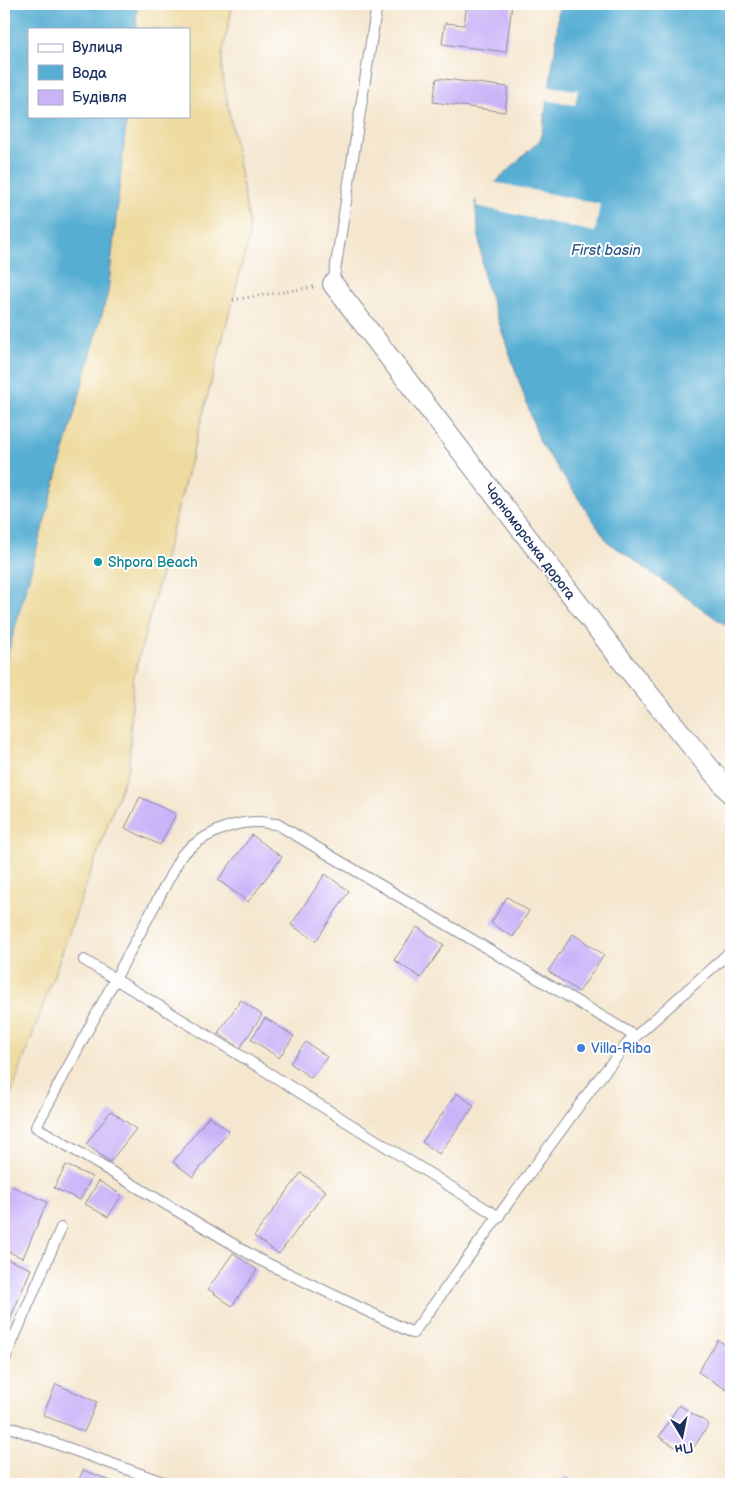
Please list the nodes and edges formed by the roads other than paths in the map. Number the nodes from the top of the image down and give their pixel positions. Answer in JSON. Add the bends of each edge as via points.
{"nodes":[{"id":1,"x":377,"y":4,"type":"edge"},
{"id":2,"x":333,"y":284,"type":"joint"},
{"id":3,"x":731,"y":794,"type":"edge"},
{"id":4,"x":731,"y":951,"type":"edge"},
{"id":5,"x":84,"y":960,"type":"dead end"},
{"id":6,"x":115,"y":979,"type":"junction"},
{"id":7,"x":635,"y":1036,"type":"junction"},
{"id":8,"x":498,"y":1217,"type":"junction"},
{"id":9,"x":61,"y":1228,"type":"dead end"},
{"id":10,"x":4,"y":1361,"type":"edge"},
{"id":11,"x":4,"y":1425,"type":"edge"},
{"id":12,"x":168,"y":1484,"type":"edge"}],
"edges":[{"from":1,"to":2,"type":"lane"},
{"from":2,"to":3,"type":"street","name":"Чорноморська дорога","via":[[629,670]]},
{"from":4,"to":7,"type":"lane"},
{"from":5,"to":6,"type":"lane"},
{"from":6,"to":7,"type":"lane","via":[[181,856],[190,846],[239,823],[277,824]]},
{"from":6,"to":8,"type":"lane"},
{"from":6,"to":8,"type":"lane","via":[[36,1127],[258,1259],[413,1332]]},
{"from":7,"to":8,"type":"lane","via":[[594,1085]]},
{"from":9,"to":10,"type":"lane"},
{"from":11,"to":12,"type":"lane"}]}
